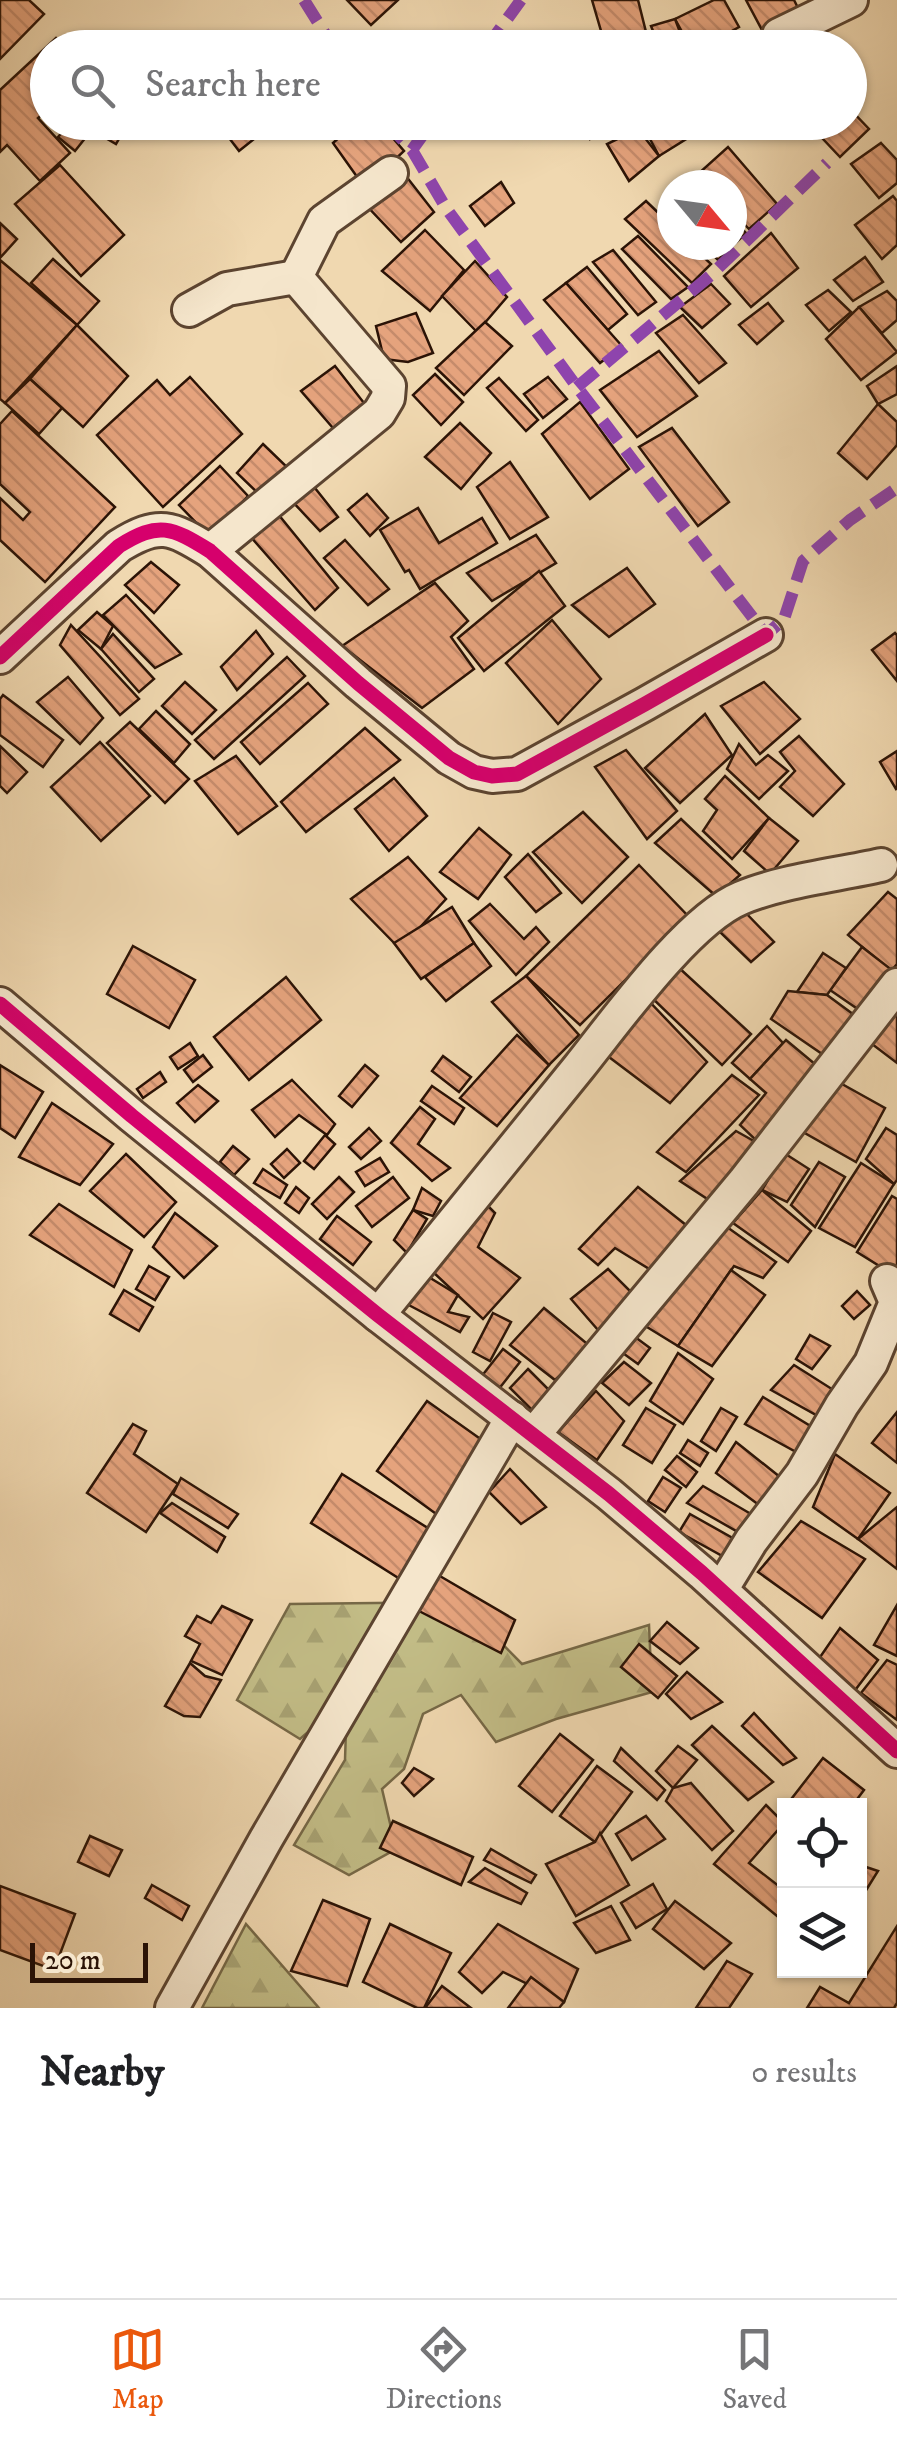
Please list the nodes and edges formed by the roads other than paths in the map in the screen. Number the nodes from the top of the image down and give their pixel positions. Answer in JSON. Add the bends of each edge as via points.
{"nodes":[{"id":1,"x":851,"y":0,"type":"edge"},
{"id":2,"x":789,"y":30,"type":"edge"},
{"id":3,"x":391,"y":174,"type":"dead end"},
{"id":4,"x":296,"y":277,"type":"junction"},
{"id":5,"x":189,"y":310,"type":"dead end"},
{"id":6,"x":210,"y":551,"type":"junction"},
{"id":7,"x":766,"y":635,"type":"dead end"},
{"id":8,"x":0,"y":656,"type":"edge"},
{"id":9,"x":881,"y":866,"type":"dead end"},
{"id":10,"x":897,"y":985,"type":"edge"},
{"id":11,"x":0,"y":1004,"type":"edge"},
{"id":12,"x":887,"y":1281,"type":"dead end"},
{"id":13,"x":378,"y":1315,"type":"junction"},
{"id":14,"x":523,"y":1426,"type":"junction"},
{"id":15,"x":721,"y":1590,"type":"junction"},
{"id":16,"x":897,"y":1752,"type":"edge"},
{"id":17,"x":172,"y":2008,"type":"edge"}],
"edges":[{"from":1,"to":2,"type":"street"},
{"from":3,"to":4,"type":"street","via":[[324,221]]},
{"from":4,"to":5,"type":"street","via":[[227,289]]},
{"from":4,"to":6,"type":"street","via":[[389,386],[388,398],[379,414]]},
{"from":6,"to":7,"type":"street","via":[[450,758],[492,776],[517,774]]},
{"from":6,"to":8,"type":"street","via":[[164,529],[140,532]]},
{"from":9,"to":13,"type":"street","via":[[739,898],[712,916],[639,992]]},
{"from":10,"to":14,"type":"street","via":[[744,1182]]},
{"from":11,"to":13,"type":"street"},
{"from":12,"to":15,"type":"street","via":[[896,1302],[871,1362]]},
{"from":13,"to":14,"type":"street"},
{"from":14,"to":15,"type":"street"},
{"from":14,"to":17,"type":"street","via":[[266,1838]]},
{"from":15,"to":16,"type":"street"}]}
